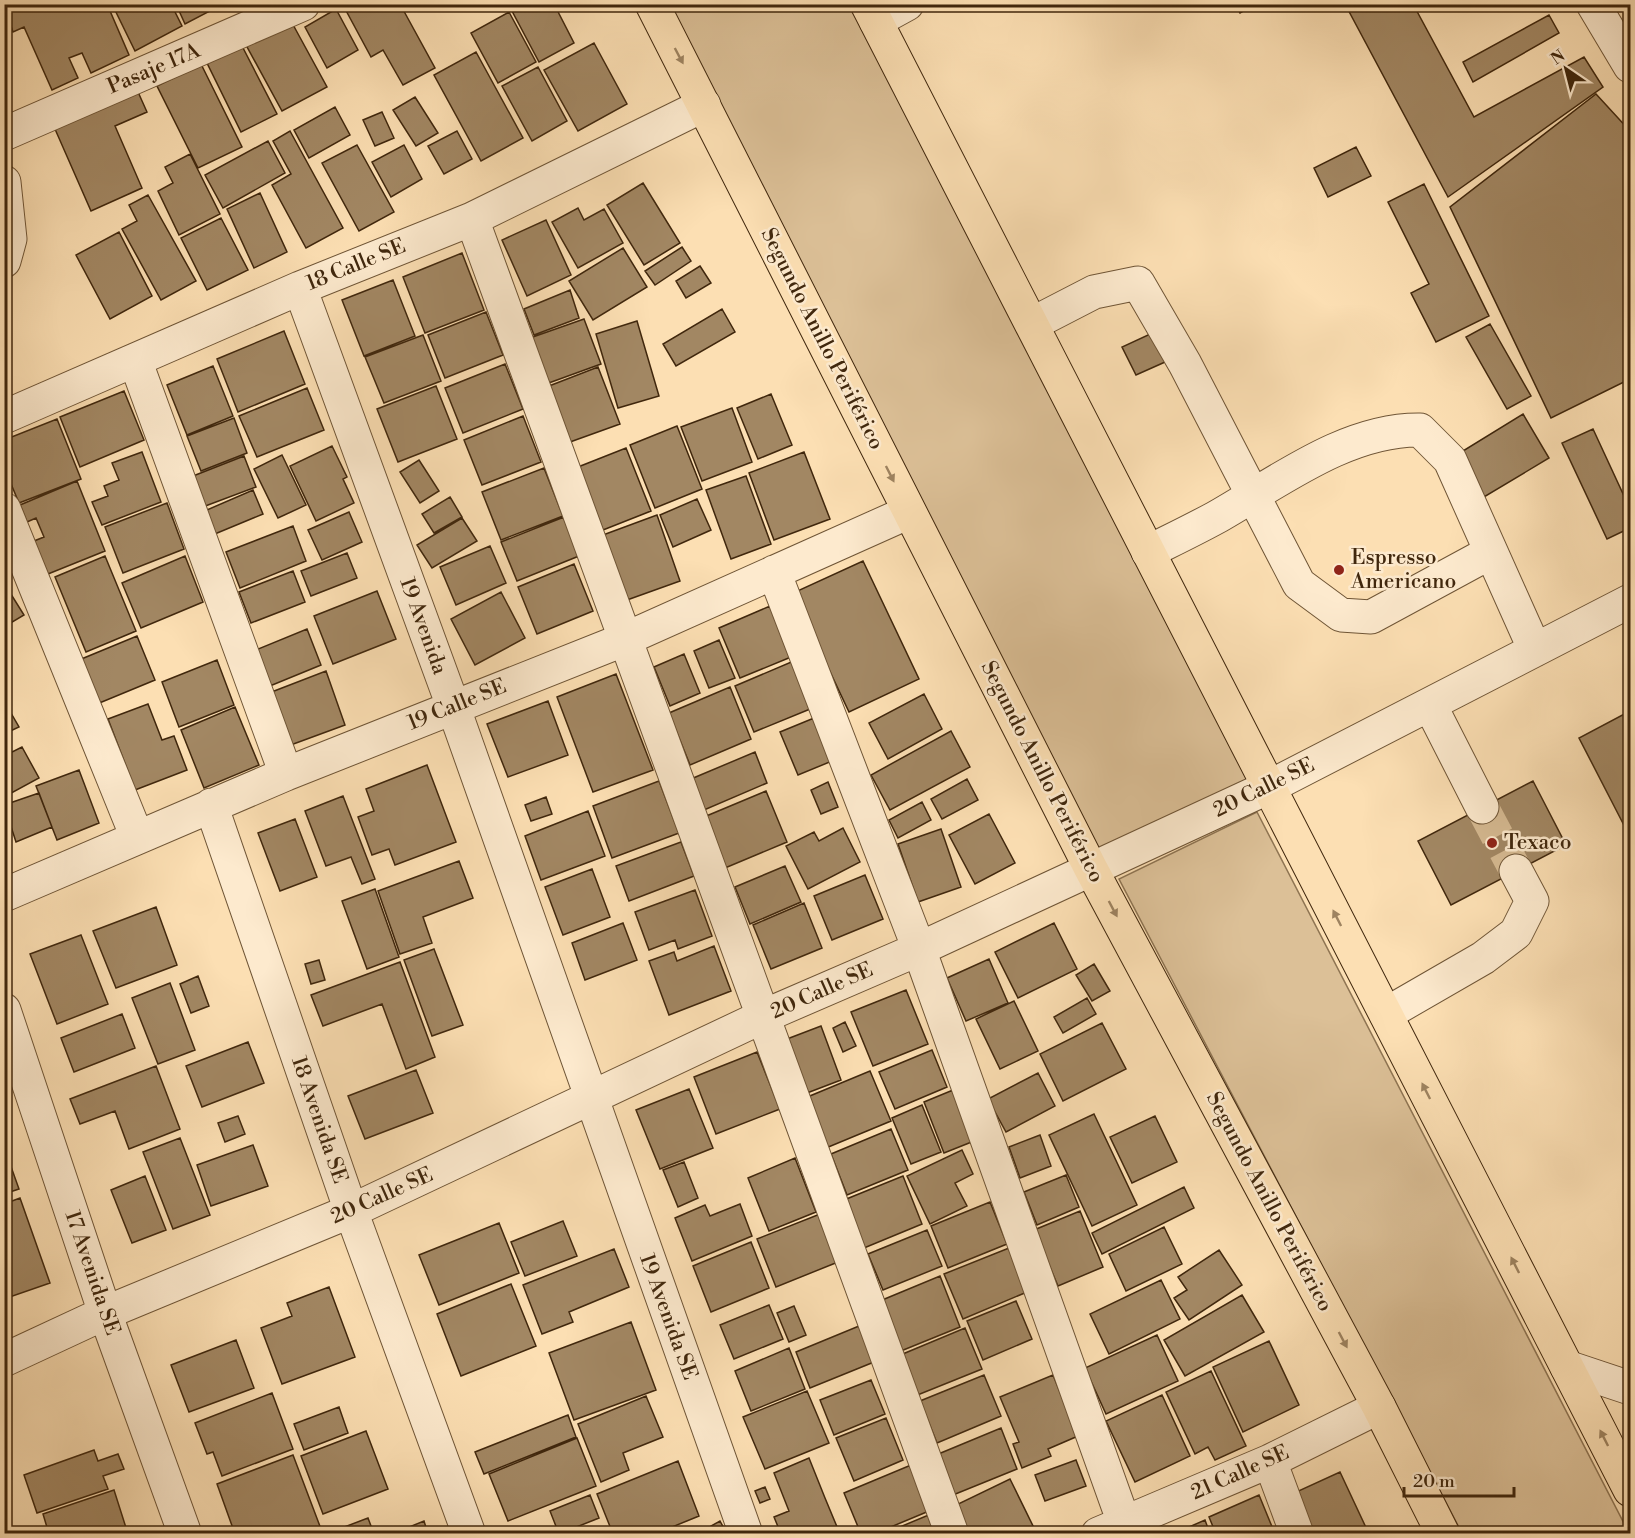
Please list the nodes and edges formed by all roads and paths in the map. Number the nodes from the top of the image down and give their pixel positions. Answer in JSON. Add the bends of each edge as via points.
{"nodes":[{"id":1,"x":303,"y":4,"type":"edge"},
{"id":2,"x":652,"y":4,"type":"edge"},
{"id":3,"x":907,"y":4,"type":"edge"},
{"id":4,"x":1593,"y":4,"type":"edge"},
{"id":5,"x":872,"y":13,"type":"edge"},
{"id":6,"x":1630,"y":66,"type":"edge"},
{"id":7,"x":704,"y":105,"type":"junction"},
{"id":8,"x":4,"y":134,"type":"edge"},
{"id":9,"x":4,"y":182,"type":"edge"},
{"id":10,"x":472,"y":219,"type":"junction"},
{"id":11,"x":4,"y":261,"type":"edge"},
{"id":12,"x":300,"y":288,"type":"junction"},
{"id":13,"x":1032,"y":324,"type":"junction"},
{"id":14,"x":135,"y":360,"type":"junction"},
{"id":15,"x":4,"y":417,"type":"edge"},
{"id":16,"x":1251,"y":496,"type":"junction"},
{"id":17,"x":4,"y":509,"type":"edge"},
{"id":18,"x":909,"y":512,"type":"junction"},
{"id":19,"x":1148,"y":552,"type":"junction"},
{"id":20,"x":1491,"y":552,"type":"junction"},
{"id":21,"x":774,"y":572,"type":"junction"},
{"id":22,"x":1630,"y":601,"type":"edge"},
{"id":23,"x":623,"y":640,"type":"junction"},
{"id":24,"x":1535,"y":650,"type":"junction"},
{"id":25,"x":1430,"y":705,"type":"junction"},
{"id":26,"x":453,"y":706,"type":"junction"},
{"id":27,"x":286,"y":774,"type":"junction"},
{"id":28,"x":1269,"y":787,"type":"junction"},
{"id":29,"x":211,"y":806,"type":"junction"},
{"id":30,"x":1482,"y":807,"type":"tunnel mouth"},
{"id":31,"x":137,"y":837,"type":"junction"},
{"id":32,"x":1091,"y":869,"type":"junction"},
{"id":33,"x":1516,"y":871,"type":"tunnel mouth"},
{"id":34,"x":4,"y":895,"type":"edge"},
{"id":35,"x":919,"y":949,"type":"junction"},
{"id":36,"x":4,"y":1010,"type":"edge"},
{"id":37,"x":1386,"y":1014,"type":"junction"},
{"id":38,"x":764,"y":1017,"type":"junction"},
{"id":39,"x":590,"y":1100,"type":"junction"},
{"id":40,"x":351,"y":1211,"type":"junction"},
{"id":41,"x":105,"y":1313,"type":"junction"},
{"id":42,"x":4,"y":1360,"type":"edge"},
{"id":43,"x":1567,"y":1367,"type":"junction"},
{"id":44,"x":1630,"y":1388,"type":"edge"},
{"id":45,"x":1379,"y":1407,"type":"junction"},
{"id":46,"x":1270,"y":1461,"type":"junction"},
{"id":47,"x":1630,"y":1490,"type":"edge"},
{"id":48,"x":1116,"y":1530,"type":"edge"},
{"id":49,"x":185,"y":1533,"type":"edge"},
{"id":50,"x":469,"y":1533,"type":"edge"},
{"id":51,"x":746,"y":1533,"type":"edge"},
{"id":52,"x":952,"y":1533,"type":"edge"},
{"id":53,"x":1297,"y":1533,"type":"edge"},
{"id":54,"x":1443,"y":1533,"type":"edge"}],
"edges":[{"from":1,"to":8,"type":"street","name":"Pasaje 17A"},
{"from":2,"to":7,"type":"main road","name":"Segundo Anillo Periférico","one_way":true},
{"from":3,"to":5,"type":"street"},
{"from":4,"to":6,"type":"street"},
{"from":5,"to":13,"type":"main road"},
{"from":7,"to":10,"type":"street","name":"18 Calle SE"},
{"from":7,"to":18,"type":"main road","name":"Segundo Anillo Periférico","one_way":true},
{"from":9,"to":11,"type":"street","via":[[10,239]]},
{"from":10,"to":12,"type":"street","name":"18 Calle SE"},
{"from":10,"to":23,"type":"street"},
{"from":12,"to":14,"type":"street","name":"18 Calle SE"},
{"from":12,"to":26,"type":"street","name":"19 Avenida"},
{"from":13,"to":16,"type":"street","via":[[1094,292],[1138,283]]},
{"from":13,"to":19,"type":"main road"},
{"from":14,"to":15,"type":"street","name":"18 Calle SE"},
{"from":14,"to":27,"type":"street"},
{"from":16,"to":19,"type":"street"},
{"from":16,"to":20,"type":"street","via":[[1299,584],[1341,615],[1371,617]]},
{"from":16,"to":20,"type":"street","via":[[1343,446],[1395,429],[1420,430],[1450,460]]},
{"from":17,"to":31,"type":"street"},
{"from":18,"to":21,"type":"street","name":"19 Calle SE"},
{"from":18,"to":32,"type":"main road","name":"Segundo Anillo Periférico"},
{"from":19,"to":28,"type":"main road"},
{"from":20,"to":24,"type":"street"},
{"from":21,"to":23,"type":"street","name":"19 Calle SE"},
{"from":21,"to":35,"type":"street"},
{"from":22,"to":24,"type":"street","name":"20 Calle SE"},
{"from":23,"to":26,"type":"street","name":"19 Calle SE"},
{"from":23,"to":38,"type":"street"},
{"from":24,"to":25,"type":"street","name":"20 Calle SE"},
{"from":25,"to":28,"type":"street","name":"20 Calle SE"},
{"from":25,"to":30,"type":"street"},
{"from":26,"to":27,"type":"street","name":"19 Calle SE"},
{"from":26,"to":39,"type":"street","name":"19 Avenida"},
{"from":27,"to":29,"type":"street","name":"19 Calle SE"},
{"from":28,"to":32,"type":"street","name":"20 Calle SE"},
{"from":37,"to":28,"type":"main road","one_way":true},
{"from":29,"to":31,"type":"street","name":"19 Calle SE"},
{"from":29,"to":40,"type":"street","name":"18 Avenida SE"},
{"from":31,"to":34,"type":"street","name":"19 Calle SE"},
{"from":32,"to":35,"type":"street","name":"20 Calle SE"},
{"from":32,"to":45,"type":"main road","name":"Segundo Anillo Periférico","one_way":true},
{"from":33,"to":37,"type":"street","via":[[1532,901],[1516,933],[1484,958]]},
{"from":35,"to":38,"type":"street","name":"20 Calle SE"},
{"from":35,"to":48,"type":"street"},
{"from":36,"to":41,"type":"street","name":"17 Avenida SE"},
{"from":43,"to":37,"type":"main road","one_way":true},
{"from":38,"to":39,"type":"street","name":"20 Calle SE"},
{"from":38,"to":52,"type":"street"},
{"from":39,"to":40,"type":"street","name":"20 Calle SE"},
{"from":39,"to":51,"type":"street","name":"19 Avenida SE"},
{"from":40,"to":41,"type":"street","name":"20 Calle SE"},
{"from":40,"to":50,"type":"street","name":"18 Avenida SE"},
{"from":41,"to":42,"type":"street","name":"20 Calle SE"},
{"from":41,"to":49,"type":"street","name":"17 Avenida SE"},
{"from":43,"to":44,"type":"street"},
{"from":47,"to":43,"type":"main road","one_way":true},
{"from":45,"to":46,"type":"street","name":"21 Calle SE"},
{"from":45,"to":54,"type":"main road","name":"Segundo Anillo Periférico"},
{"from":46,"to":48,"type":"street","name":"21 Calle SE"},
{"from":46,"to":53,"type":"street"}]}
